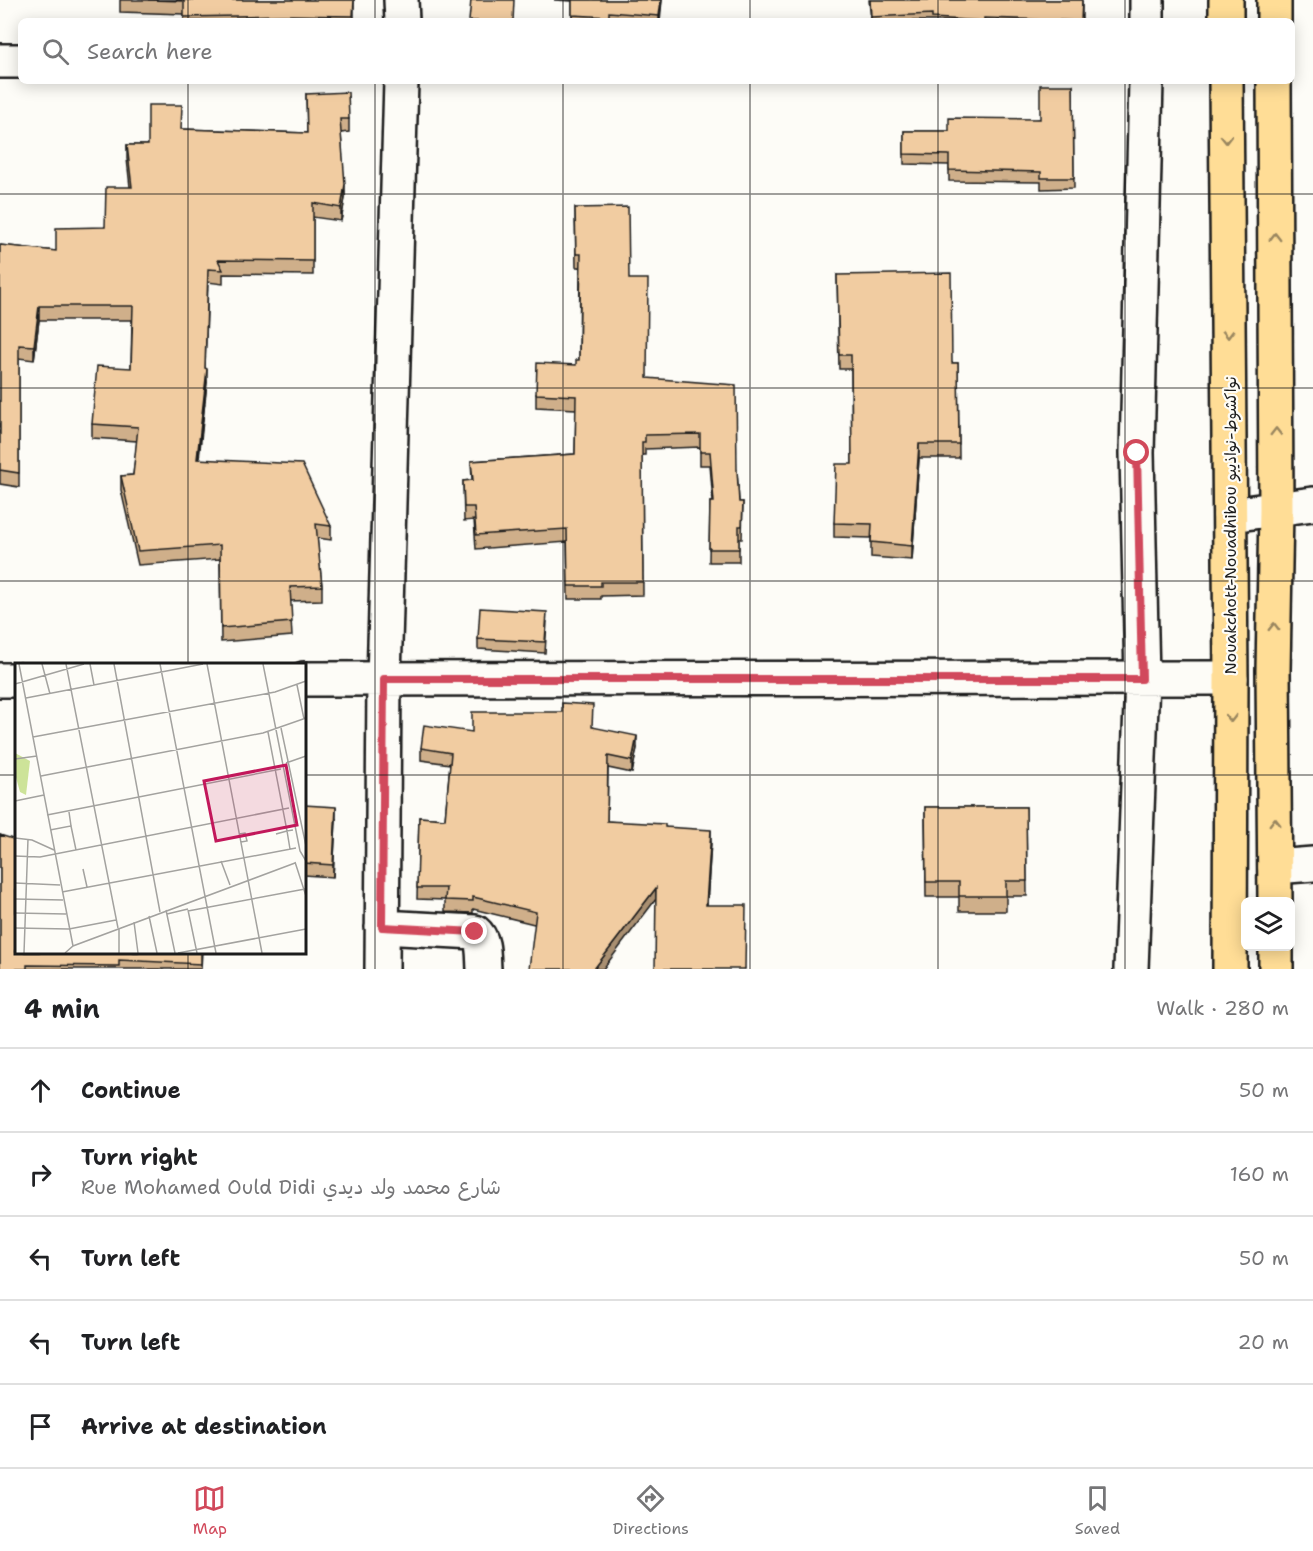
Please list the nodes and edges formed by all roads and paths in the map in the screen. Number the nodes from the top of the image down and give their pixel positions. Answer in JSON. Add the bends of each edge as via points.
{"nodes":[{"id":1,"x":401,"y":0,"type":"edge"},
{"id":2,"x":1147,"y":0,"type":"edge"},
{"id":3,"x":1226,"y":0,"type":"edge"},
{"id":4,"x":1274,"y":0,"type":"edge"},
{"id":5,"x":402,"y":18,"type":"edge"},
{"id":6,"x":1147,"y":18,"type":"edge"},
{"id":7,"x":1226,"y":18,"type":"edge"},
{"id":8,"x":1274,"y":18,"type":"edge"},
{"id":9,"x":0,"y":61,"type":"edge"},
{"id":10,"x":18,"y":61,"type":"edge"},
{"id":11,"x":401,"y":84,"type":"edge"},
{"id":12,"x":1146,"y":84,"type":"edge"},
{"id":13,"x":1226,"y":84,"type":"edge"},
{"id":14,"x":1274,"y":84,"type":"edge"},
{"id":15,"x":1313,"y":504,"type":"edge"},
{"id":16,"x":1276,"y":510,"type":"junction"},
{"id":17,"x":1230,"y":515,"type":"junction"},
{"id":18,"x":1231,"y":678,"type":"junction"},
{"id":19,"x":306,"y":679,"type":"edge"},
{"id":20,"x":384,"y":679,"type":"junction"},
{"id":21,"x":1142,"y":679,"type":"junction"},
{"id":22,"x":1313,"y":864,"type":"edge"},
{"id":23,"x":1275,"y":867,"type":"junction"},
{"id":24,"x":1275,"y":897,"type":"edge"},
{"id":25,"x":382,"y":927,"type":"junction"},
{"id":26,"x":1276,"y":951,"type":"edge"},
{"id":27,"x":382,"y":969,"type":"edge"},
{"id":28,"x":484,"y":969,"type":"edge"},
{"id":29,"x":1131,"y":969,"type":"edge"},
{"id":30,"x":1230,"y":969,"type":"edge"},
{"id":31,"x":1276,"y":969,"type":"edge"}],
"edges":[{"from":1,"to":5,"type":"street"},
{"from":2,"to":6,"type":"street"},
{"from":3,"to":7,"type":"highway"},
{"from":4,"to":8,"type":"highway"},
{"from":9,"to":10,"type":"street"},
{"from":11,"to":20,"type":"street"},
{"from":12,"to":21,"type":"street","via":[[1137,453]]},
{"from":13,"to":17,"type":"highway","name":"Nouakchott-Nouadhibou نواكشوط-نواذيبو","one_way":true},
{"from":16,"to":14,"type":"highway","one_way":true},
{"from":15,"to":16,"type":"street"},
{"from":16,"to":17,"type":"street"},
{"from":23,"to":16,"type":"highway","one_way":true},
{"from":17,"to":18,"type":"highway","name":"Nouakchott-Nouadhibou نواكشوط-نواذيبو"},
{"from":18,"to":21,"type":"street"},
{"from":18,"to":30,"type":"highway","name":"Nouakchott-Nouadhibou نواكشوط-نواذيبو","one_way":true},
{"from":19,"to":20,"type":"street"},
{"from":20,"to":21,"type":"street"},
{"from":20,"to":25,"type":"street"},
{"from":21,"to":29,"type":"street"},
{"from":22,"to":23,"type":"street"},
{"from":23,"to":24,"type":"highway"},
{"from":25,"to":27,"type":"street"},
{"from":25,"to":28,"type":"street","via":[[475,932],[480,936]]},
{"from":26,"to":31,"type":"highway"}]}
